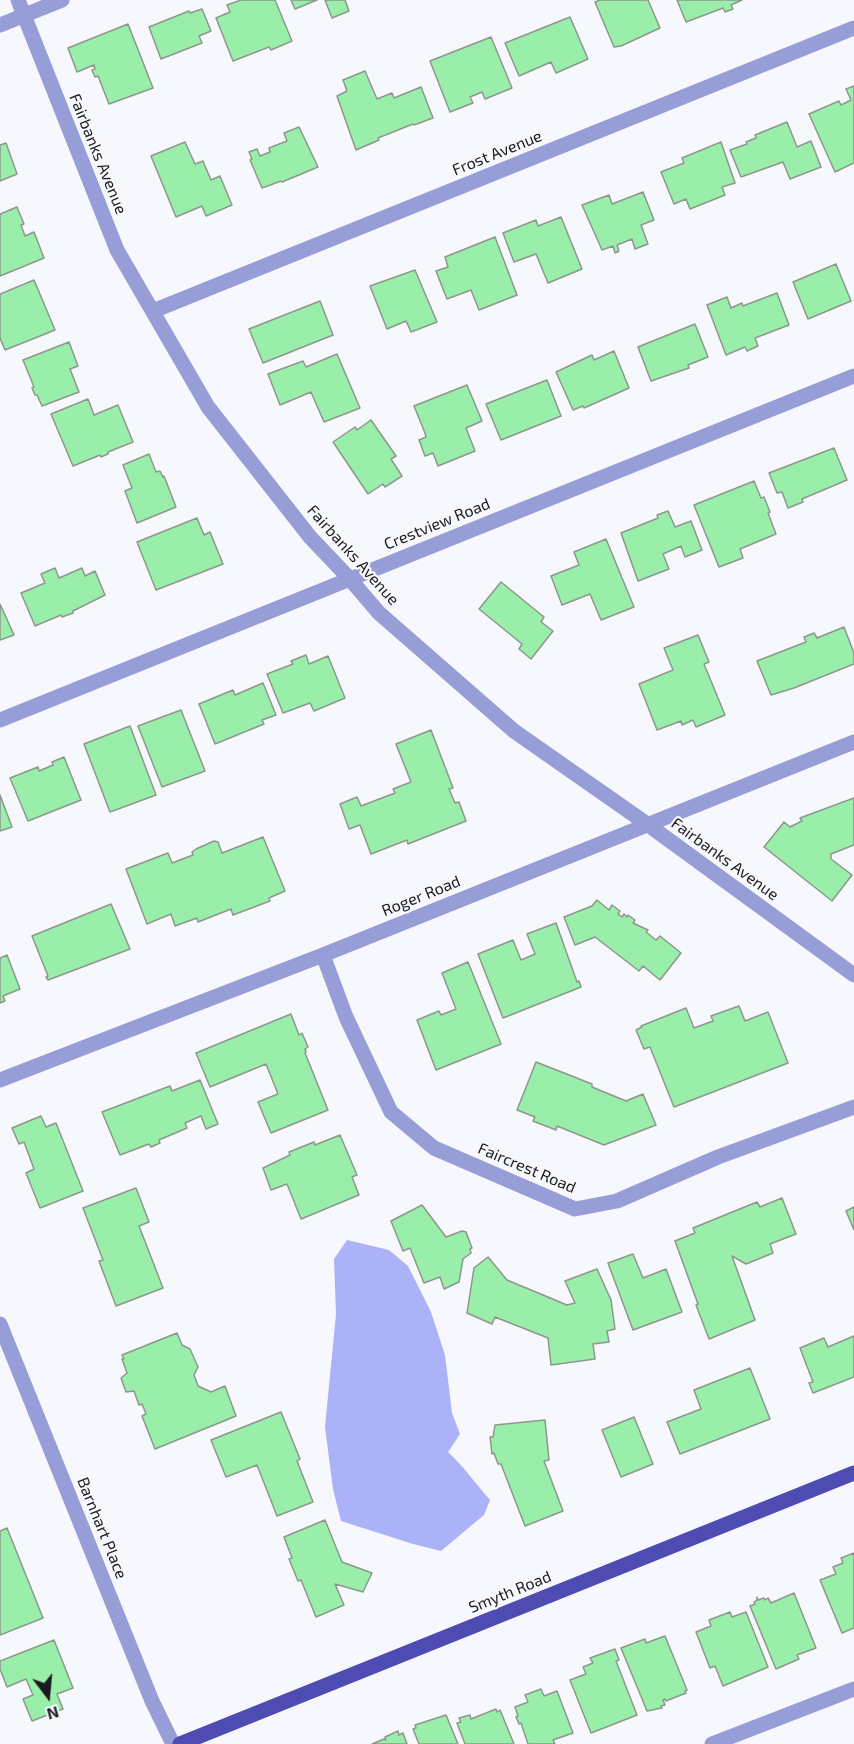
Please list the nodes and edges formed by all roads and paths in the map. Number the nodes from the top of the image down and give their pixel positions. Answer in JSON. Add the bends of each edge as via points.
{"nodes":[{"id":1,"x":62,"y":0,"type":"edge"},
{"id":2,"x":21,"y":7,"type":"edge"},
{"id":3,"x":0,"y":24,"type":"edge"},
{"id":4,"x":854,"y":28,"type":"edge"},
{"id":5,"x":153,"y":311,"type":"junction"},
{"id":6,"x":854,"y":376,"type":"edge"},
{"id":7,"x":349,"y":578,"type":"junction"},
{"id":8,"x":0,"y":720,"type":"edge"},
{"id":9,"x":854,"y":742,"type":"edge"},
{"id":10,"x":647,"y":824,"type":"junction"},
{"id":11,"x":323,"y":955,"type":"junction"},
{"id":12,"x":854,"y":975,"type":"edge"},
{"id":13,"x":0,"y":1080,"type":"edge"},
{"id":14,"x":854,"y":1107,"type":"edge"},
{"id":15,"x":0,"y":1323,"type":"edge"},
{"id":16,"x":854,"y":1473,"type":"edge"},
{"id":17,"x":854,"y":1689,"type":"edge"},
{"id":18,"x":173,"y":1744,"type":"edge"},
{"id":19,"x":180,"y":1744,"type":"edge"},
{"id":20,"x":712,"y":1744,"type":"edge"}],
"edges":[{"from":1,"to":2,"type":"street"},
{"from":2,"to":3,"type":"street"},
{"from":2,"to":5,"type":"street","name":"Fairbanks Avenue","via":[[117,250]]},
{"from":4,"to":5,"type":"street","name":"Frost Avenue"},
{"from":5,"to":7,"type":"street","name":"Fairbanks Avenue","via":[[207,407],[310,537]]},
{"from":6,"to":7,"type":"street","name":"Crestview Road"},
{"from":7,"to":8,"type":"street","name":"Crestview Road"},
{"from":7,"to":10,"type":"street","name":"Fairbanks Avenue","via":[[379,613],[514,731]]},
{"from":9,"to":10,"type":"street","name":"Roger Road"},
{"from":10,"to":11,"type":"street","name":"Roger Road"},
{"from":10,"to":12,"type":"street","name":"Fairbanks Avenue"},
{"from":11,"to":13,"type":"street","name":"Roger Road"},
{"from":11,"to":14,"type":"street","name":"Faircrest Road","via":[[346,1017],[391,1112],[434,1148],[575,1209],[617,1201],[718,1157]]},
{"from":15,"to":18,"type":"street","name":"Barnhart Place","via":[[152,1701]]},
{"from":16,"to":19,"type":"main road","name":"Smyth Road"},
{"from":17,"to":20,"type":"street"}]}
